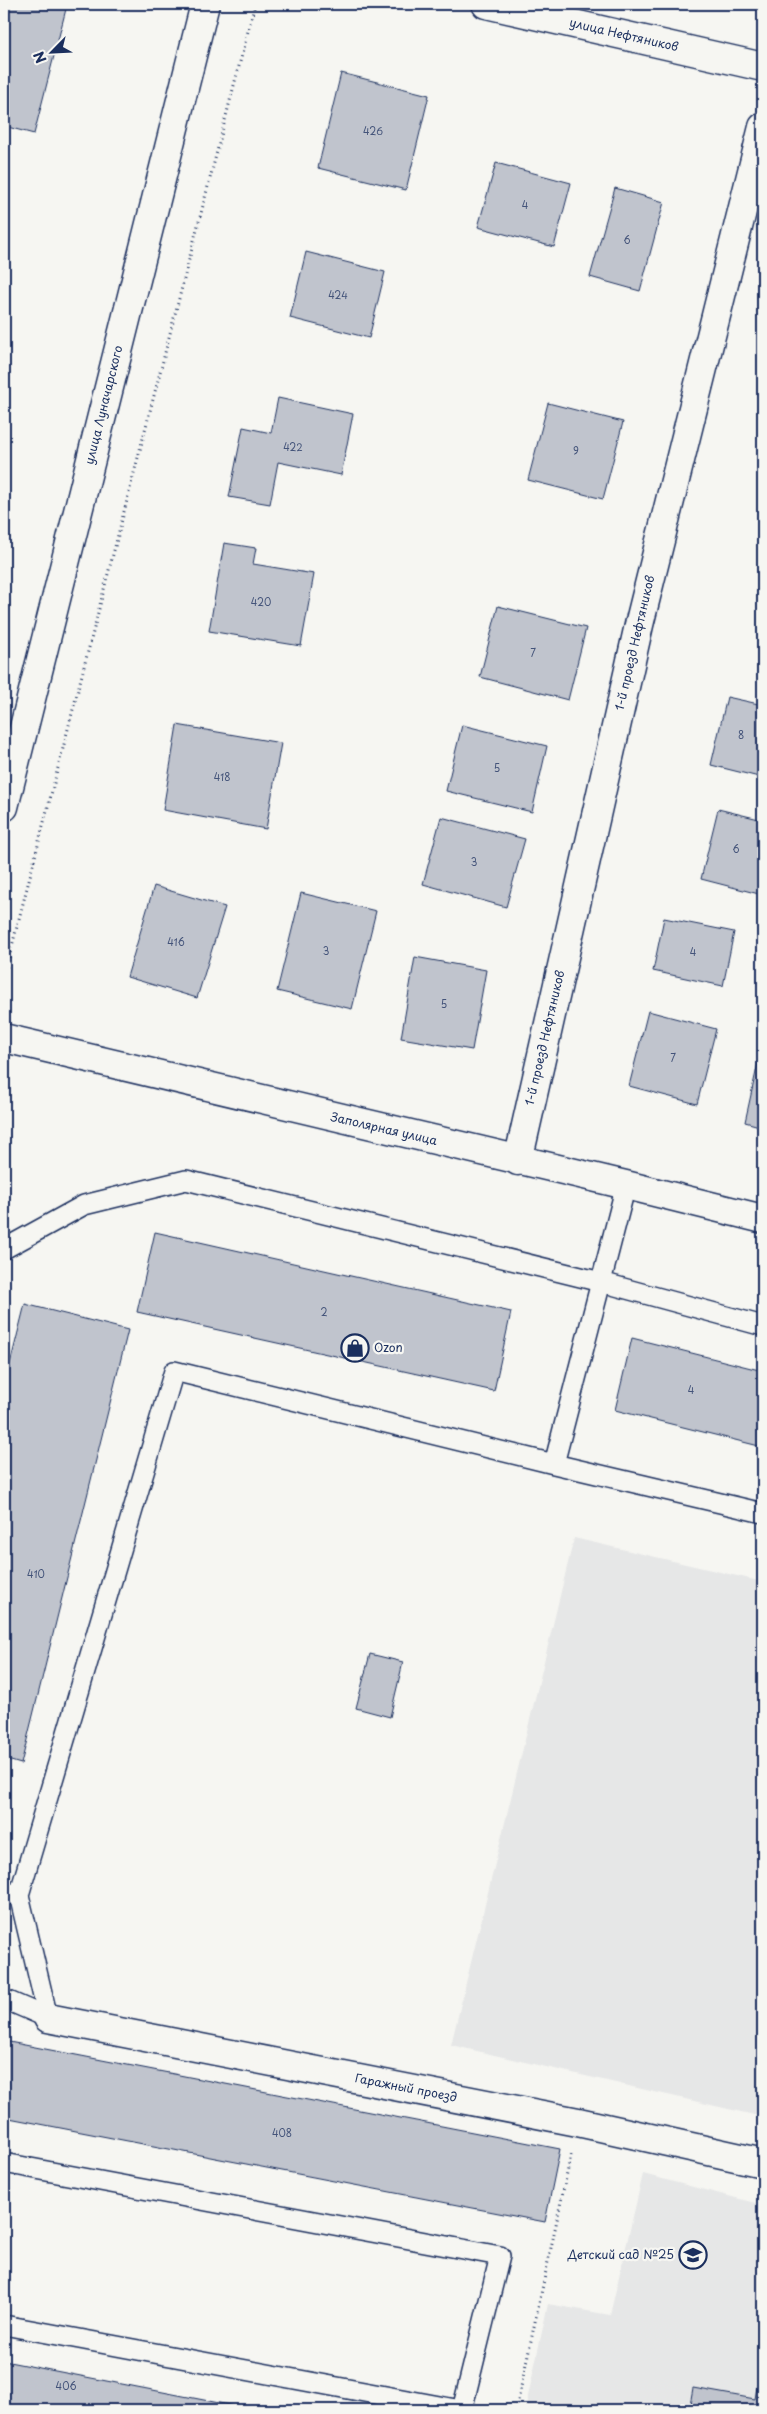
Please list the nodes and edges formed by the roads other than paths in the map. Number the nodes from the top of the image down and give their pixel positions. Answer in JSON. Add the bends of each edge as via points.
{"nodes":[{"id":1,"x":205,"y":4,"type":"edge"},
{"id":2,"x":486,"y":4,"type":"edge"},
{"id":3,"x":763,"y":67,"type":"edge"},
{"id":4,"x":763,"y":127,"type":"edge"},
{"id":5,"x":4,"y":807,"type":"edge"},
{"id":6,"x":4,"y":1038,"type":"edge"},
{"id":7,"x":518,"y":1160,"type":"junction"},
{"id":8,"x":626,"y":1184,"type":"junction"},
{"id":9,"x":763,"y":1219,"type":"edge"},
{"id":10,"x":4,"y":1249,"type":"edge"},
{"id":11,"x":601,"y":1282,"type":"junction"},
{"id":12,"x":763,"y":1326,"type":"edge"},
{"id":13,"x":554,"y":1464,"type":"junction"},
{"id":14,"x":763,"y":1513,"type":"edge"},
{"id":15,"x":12,"y":1894,"type":"edge"},
{"id":16,"x":4,"y":1999,"type":"edge"},
{"id":17,"x":48,"y":2018,"type":"junction"},
{"id":18,"x":4,"y":2163,"type":"edge"},
{"id":19,"x":763,"y":2163,"type":"edge"},
{"id":20,"x":4,"y":2325,"type":"edge"},
{"id":21,"x":461,"y":2410,"type":"edge"}],
"edges":[{"from":1,"to":5,"type":"street","name":"улица Луначарского"},
{"from":2,"to":3,"type":"street","name":"улица Нефтяников"},
{"from":4,"to":7,"type":"street","name":"1-й проезд Нефтяников","via":[[639,625]]},
{"from":6,"to":7,"type":"street","name":"Заполярная улица"},
{"from":7,"to":8,"type":"street","name":"Заполярная улица"},
{"from":8,"to":9,"type":"street","name":"Заполярная улица"},
{"from":8,"to":11,"type":"lane"},
{"from":10,"to":11,"type":"lane","via":[[84,1204],[186,1180]]},
{"from":11,"to":12,"type":"lane"},
{"from":11,"to":13,"type":"lane"},
{"from":13,"to":14,"type":"lane"},
{"from":13,"to":15,"type":"lane","via":[[174,1371]]},
{"from":15,"to":17,"type":"lane"},
{"from":16,"to":17,"type":"lane"},
{"from":17,"to":19,"type":"street","name":"Гаражный проезд","via":[[578,2122]]},
{"from":18,"to":21,"type":"lane","via":[[500,2256]]},
{"from":20,"to":21,"type":"lane"}]}
